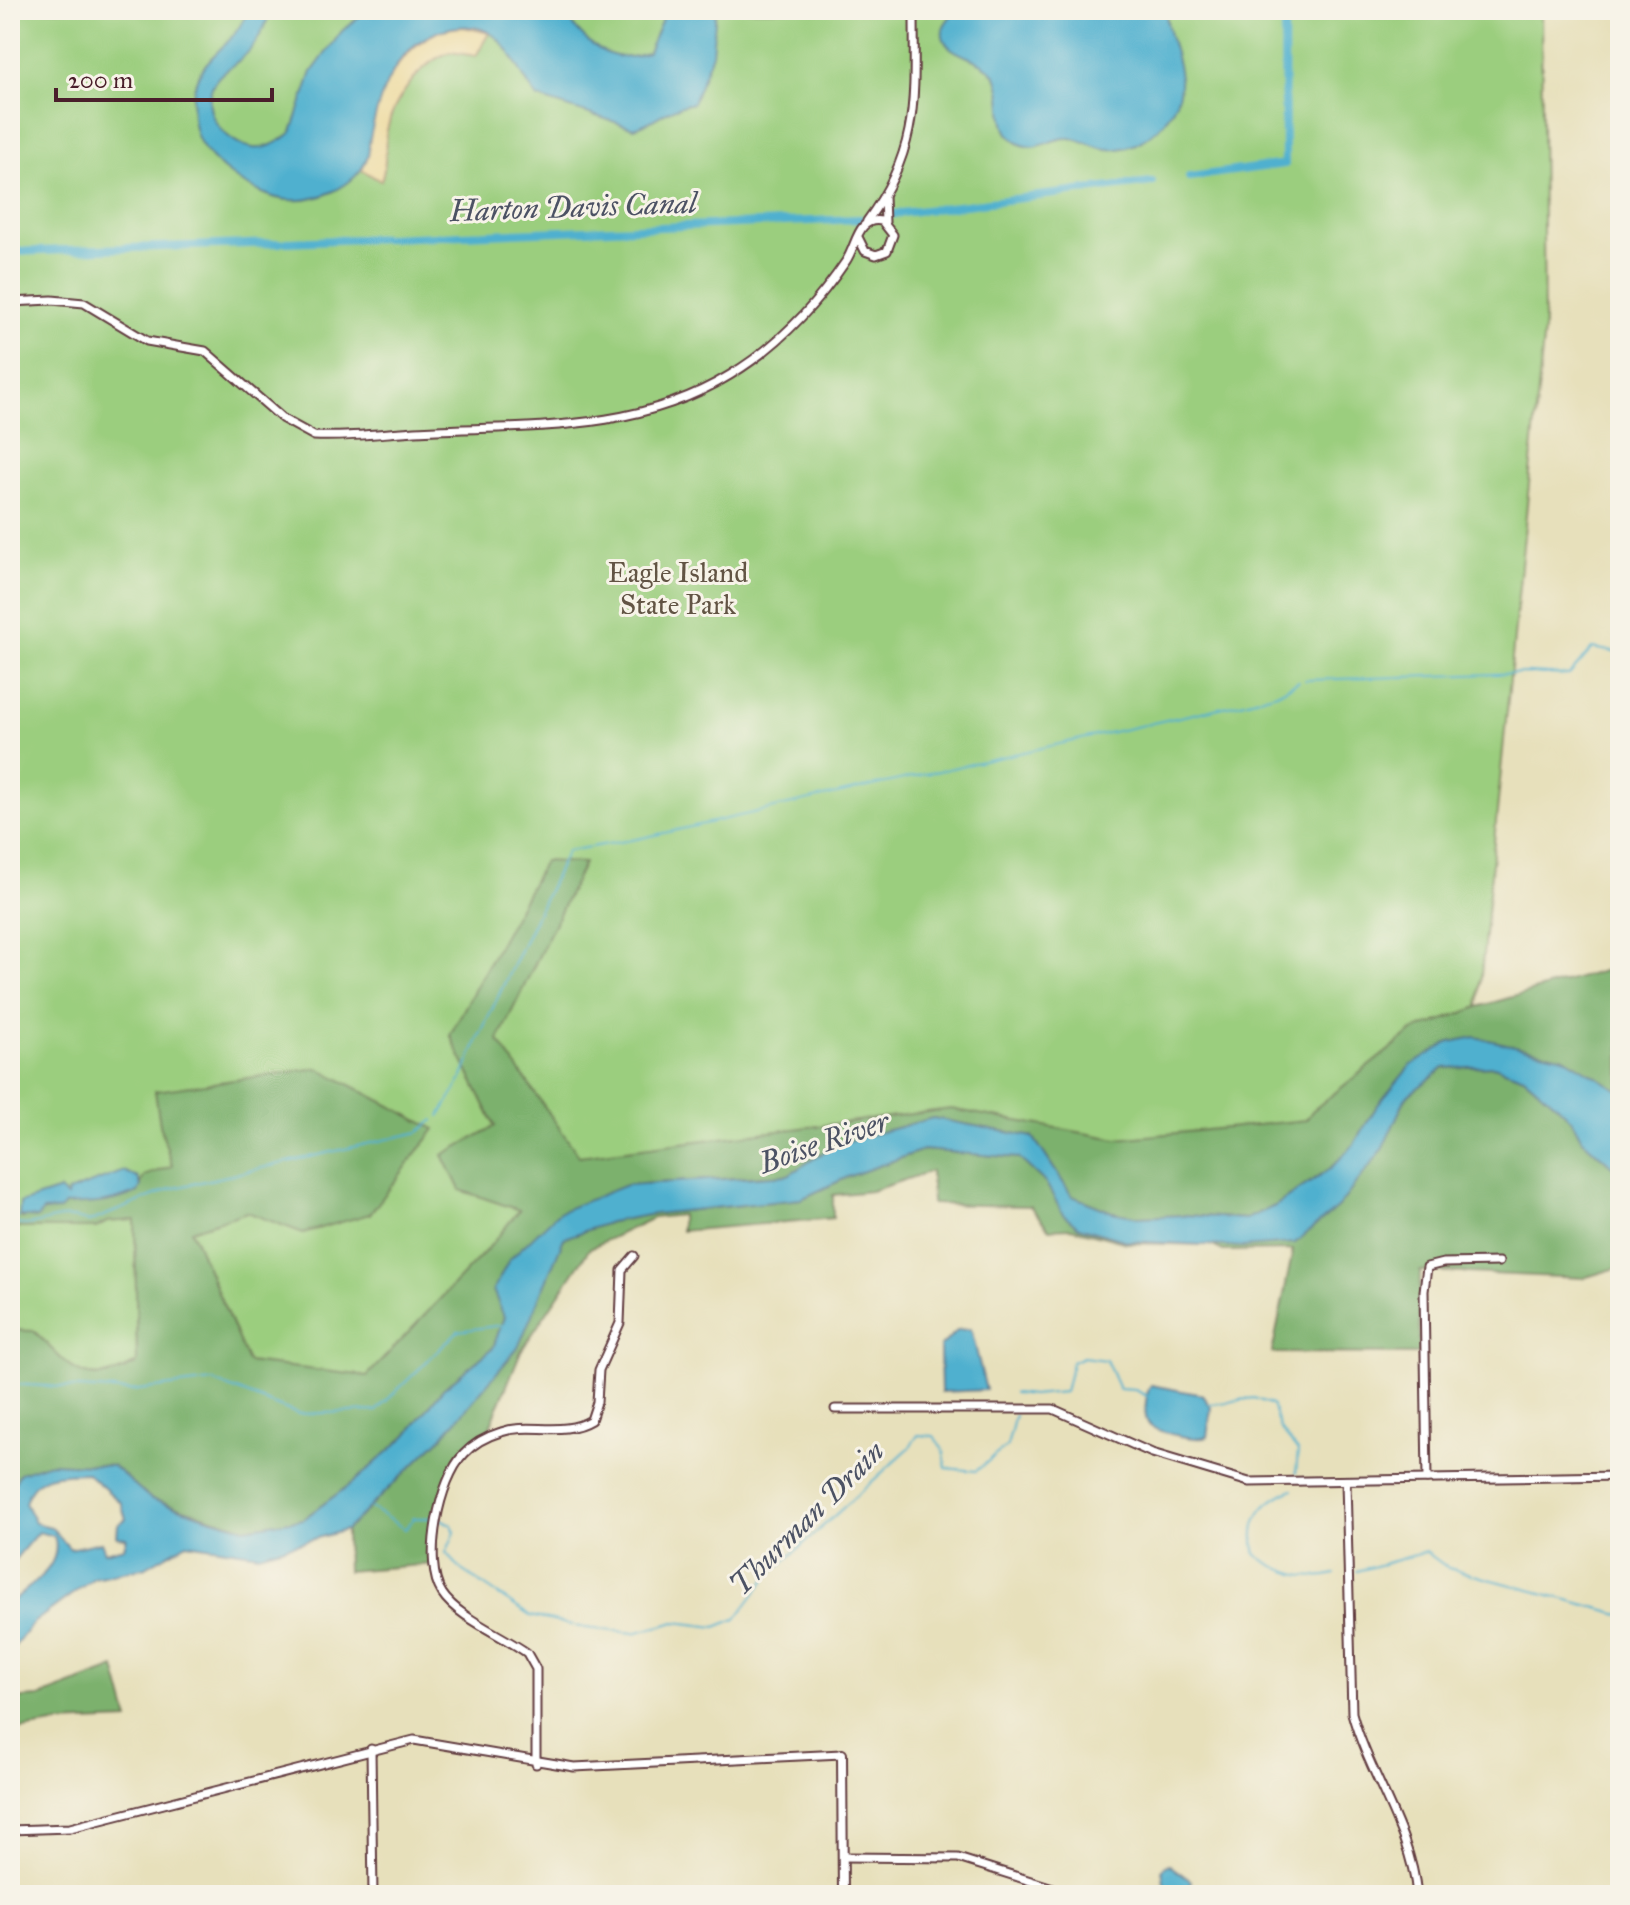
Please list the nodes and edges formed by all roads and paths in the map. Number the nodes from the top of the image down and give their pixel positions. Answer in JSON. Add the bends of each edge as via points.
{"nodes":[{"id":1,"x":914,"y":10,"type":"edge"},
{"id":2,"x":884,"y":195,"type":"junction"},
{"id":3,"x":866,"y":222,"type":"junction"},
{"id":4,"x":885,"y":222,"type":"junction"},
{"id":5,"x":858,"y":237,"type":"junction"},
{"id":6,"x":870,"y":254,"type":"junction"},
{"id":7,"x":845,"y":263,"type":"junction"},
{"id":8,"x":10,"y":302,"type":"edge"},
{"id":9,"x":634,"y":1256,"type":"dead end"},
{"id":10,"x":1499,"y":1262,"type":"dead end"},
{"id":11,"x":835,"y":1409,"type":"dead end"},
{"id":12,"x":1620,"y":1476,"type":"edge"},
{"id":13,"x":1427,"y":1479,"type":"junction"},
{"id":14,"x":1346,"y":1481,"type":"junction"},
{"id":15,"x":371,"y":1749,"type":"junction"},
{"id":16,"x":842,"y":1754,"type":"joint"},
{"id":17,"x":536,"y":1764,"type":"junction"},
{"id":18,"x":10,"y":1830,"type":"edge"},
{"id":19,"x":843,"y":1857,"type":"junction"},
{"id":20,"x":373,"y":1895,"type":"edge"},
{"id":21,"x":843,"y":1895,"type":"edge"},
{"id":22,"x":1075,"y":1895,"type":"edge"},
{"id":23,"x":1417,"y":1895,"type":"edge"}],
"edges":[{"from":1,"to":2,"type":"street","via":[[912,125]]},
{"from":2,"to":3,"type":"street"},
{"from":2,"to":4,"type":"street"},
{"from":3,"to":4,"type":"street"},
{"from":3,"to":5,"type":"street"},
{"from":4,"to":6,"type":"street","via":[[893,235],[891,246],[882,254]]},
{"from":5,"to":6,"type":"street"},
{"from":5,"to":7,"type":"street"},
{"from":6,"to":7,"type":"street"},
{"from":7,"to":8,"type":"street","via":[[786,333],[728,376],[652,411],[573,426],[314,436],[283,419],[205,351],[147,341],[84,303]]},
{"from":9,"to":17,"type":"street","via":[[622,1270],[620,1323],[599,1370],[591,1420],[561,1429],[502,1432],[480,1442],[463,1454],[452,1472],[438,1518],[432,1561],[442,1595],[527,1653],[536,1669]]},
{"from":10,"to":13,"type":"street","via":[[1427,1267]]},
{"from":11,"to":14,"type":"street","via":[[1053,1409],[1152,1453],[1249,1482]]},
{"from":12,"to":13,"type":"street"},
{"from":13,"to":14,"type":"street"},
{"from":14,"to":23,"type":"street","via":[[1352,1713],[1408,1849]]},
{"from":15,"to":17,"type":"street","via":[[414,1740]]},
{"from":15,"to":18,"type":"street","via":[[70,1828]]},
{"from":15,"to":20,"type":"street"},
{"from":16,"to":17,"type":"street","via":[[574,1767]]},
{"from":16,"to":19,"type":"street"},
{"from":19,"to":21,"type":"street"},
{"from":19,"to":22,"type":"street","via":[[958,1858]]}]}
